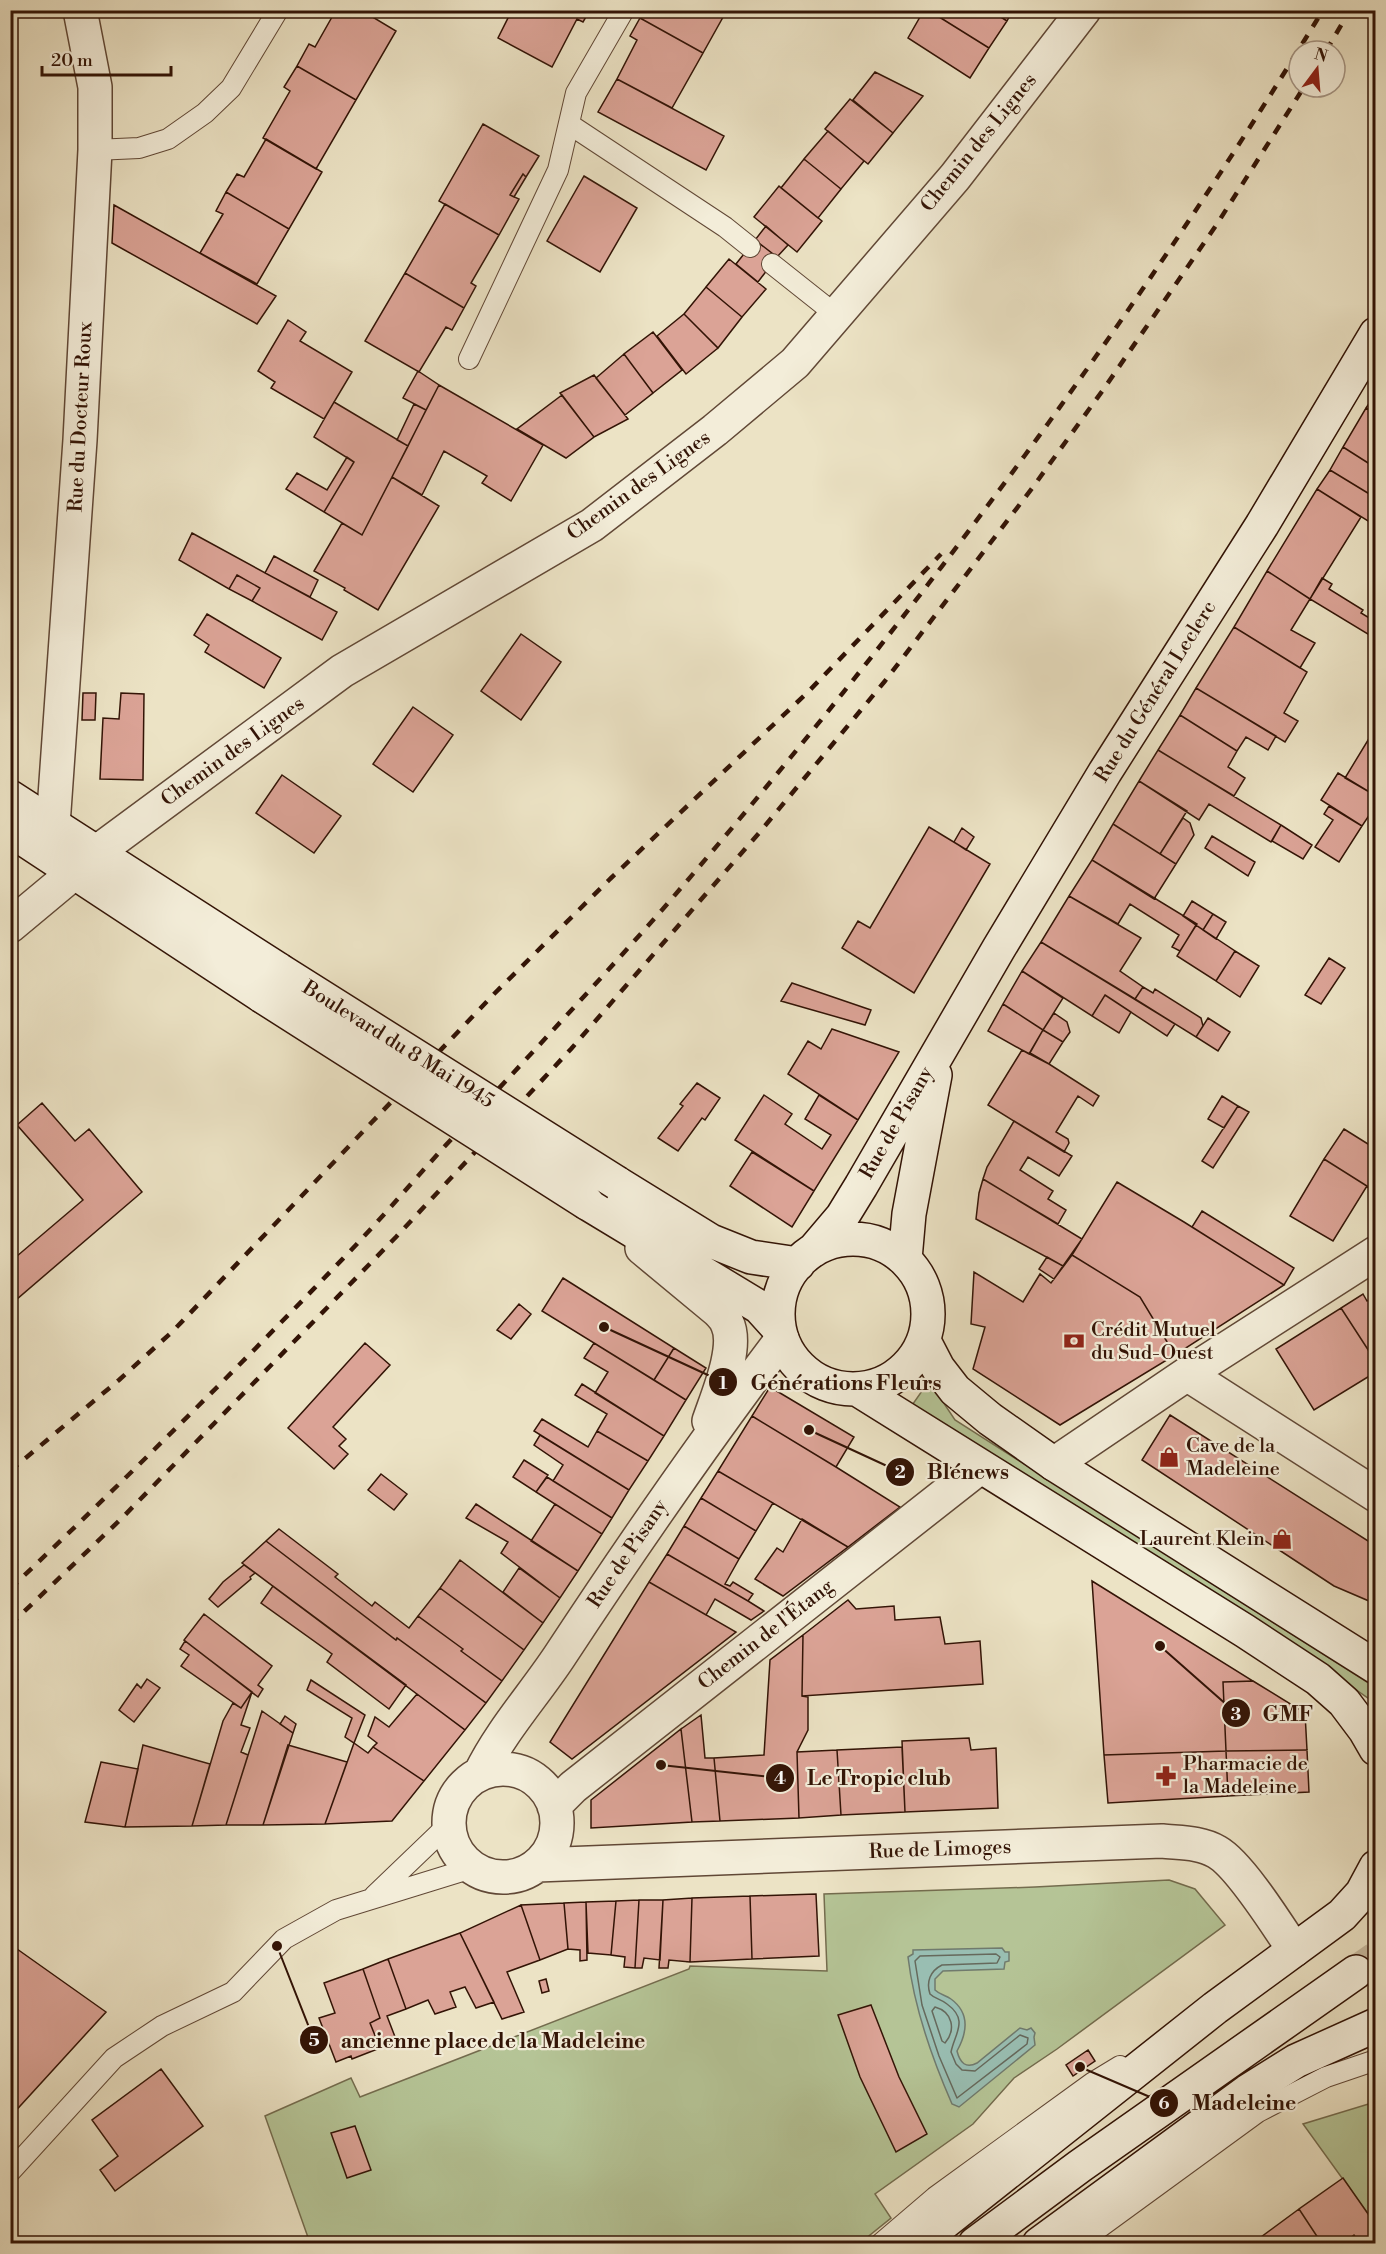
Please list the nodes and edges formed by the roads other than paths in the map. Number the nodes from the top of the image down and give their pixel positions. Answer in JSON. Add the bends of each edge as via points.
{"nodes":[{"id":1,"x":80,"y":10,"type":"edge"},
{"id":2,"x":278,"y":10,"type":"edge"},
{"id":3,"x":624,"y":10,"type":"edge"},
{"id":4,"x":1084,"y":10,"type":"edge"},
{"id":5,"x":569,"y":124,"type":"junction"},
{"id":6,"x":95,"y":150,"type":"junction"},
{"id":7,"x":750,"y":247,"type":"dead end"},
{"id":8,"x":772,"y":264,"type":"dead end"},
{"id":9,"x":835,"y":314,"type":"junction"},
{"id":10,"x":1376,"y":334,"type":"edge"},
{"id":11,"x":470,"y":359,"type":"dead end"},
{"id":12,"x":15,"y":816,"type":"edge"},
{"id":13,"x":53,"y":825,"type":"junction"},
{"id":14,"x":87,"y":862,"type":"junction"},
{"id":15,"x":10,"y":926,"type":"edge"},
{"id":16,"x":271,"y":983,"type":"junction"},
{"id":17,"x":939,"y":1050,"type":"junction"},
{"id":18,"x":587,"y":1203,"type":"junction"},
{"id":19,"x":1376,"y":1253,"type":"edge"},
{"id":20,"x":806,"y":1257,"type":"junction"},
{"id":21,"x":905,"y":1259,"type":"junction"},
{"id":22,"x":781,"y":1334,"type":"junction"},
{"id":23,"x":924,"y":1341,"type":"junction"},
{"id":24,"x":1187,"y":1374,"type":"junction"},
{"id":25,"x":857,"y":1389,"type":"junction"},
{"id":26,"x":695,"y":1460,"type":"junction"},
{"id":27,"x":1054,"y":1464,"type":"junction"},
{"id":28,"x":980,"y":1467,"type":"junction"},
{"id":29,"x":1376,"y":1495,"type":"edge"},
{"id":30,"x":1376,"y":1667,"type":"edge"},
{"id":31,"x":1376,"y":1749,"type":"edge"},
{"id":32,"x":480,"y":1774,"type":"junction"},
{"id":33,"x":554,"y":1806,"type":"junction"},
{"id":34,"x":448,"y":1825,"type":"junction"},
{"id":35,"x":537,"y":1865,"type":"junction"},
{"id":36,"x":1376,"y":1867,"type":"edge"},
{"id":37,"x":472,"y":1868,"type":"junction"},
{"id":38,"x":372,"y":1898,"type":"junction"},
{"id":39,"x":1294,"y":1950,"type":"junction"},
{"id":40,"x":1356,"y":1972,"type":"tunnel mouth"},
{"id":41,"x":1215,"y":2008,"type":"junction"},
{"id":42,"x":1376,"y":2025,"type":"edge"},
{"id":43,"x":1376,"y":2060,"type":"edge"},
{"id":44,"x":10,"y":2172,"type":"edge"},
{"id":45,"x":880,"y":2244,"type":"edge"},
{"id":46,"x":917,"y":2244,"type":"edge"},
{"id":47,"x":975,"y":2244,"type":"edge"},
{"id":48,"x":1039,"y":2244,"type":"edge"},
{"id":49,"x":1077,"y":2244,"type":"edge"}],
"edges":[{"from":1,"to":6,"type":"street","name":"Rue du Docteur Roux","via":[[95,87]]},
{"from":2,"to":6,"type":"lane","via":[[231,88],[205,113],[168,139],[139,148]]},
{"from":3,"to":5,"type":"lane","via":[[576,93]]},
{"from":4,"to":9,"type":"street","name":"Chemin des Lignes","via":[[955,177]]},
{"from":5,"to":7,"type":"lane"},
{"from":5,"to":11,"type":"lane","via":[[558,170]]},
{"from":6,"to":13,"type":"street","name":"Rue du Docteur Roux","via":[[80,440]]},
{"from":8,"to":9,"type":"lane"},
{"from":9,"to":14,"type":"street","name":"Chemin des Lignes","via":[[795,363],[592,525],[342,671]]},
{"from":10,"to":17,"type":"street","name":"Rue du Général Leclerc"},
{"from":12,"to":13,"type":"street","name":"Boulevard du 8 Mai 1945"},
{"from":12,"to":14,"type":"street","name":"Boulevard du 8 Mai 1945"},
{"from":13,"to":14,"type":"street","name":"Boulevard du 8 Mai 1945"},
{"from":14,"to":15,"type":"street","name":"Chemin des Lignes"},
{"from":14,"to":16,"type":"street","name":"Boulevard du 8 Mai 1945"},
{"from":16,"to":18,"type":"street","name":"Boulevard du 8 Mai 1945","bridge":true},
{"from":16,"to":20,"type":"street","name":"Boulevard du 8 Mai 1945","bridge":true,"via":[[711,1241],[751,1257]]},
{"from":17,"to":20,"type":"street","name":"Rue de Pisany","via":[[842,1217]]},
{"from":17,"to":21,"type":"street","name":"Rue de Pisany","via":[[909,1214]]},
{"from":18,"to":22,"type":"street","name":"Boulevard du 8 Mai 1945","via":[[759,1307]]},
{"from":18,"to":26,"type":"street","via":[[718,1311],[727,1323],[728,1366]]},
{"from":19,"to":24,"type":"street"},
{"from":20,"to":21,"type":"street","via":[[836,1240],[859,1239],[884,1245]]},
{"from":20,"to":22,"type":"street","via":[[785,1283],[778,1306]]},
{"from":21,"to":23,"type":"street","via":[[919,1277],[927,1298]]},
{"from":22,"to":25,"type":"street","via":[[791,1356],[820,1382]]},
{"from":22,"to":26,"type":"street","name":"Rue de Pisany"},
{"from":23,"to":25,"type":"street","via":[[898,1375],[879,1385]]},
{"from":23,"to":27,"type":"street","via":[[954,1390]]},
{"from":24,"to":27,"type":"street"},
{"from":24,"to":29,"type":"street"},
{"from":25,"to":28,"type":"street"},
{"from":26,"to":32,"type":"street","name":"Rue de Pisany","via":[[494,1746]]},
{"from":27,"to":30,"type":"street"},
{"from":28,"to":31,"type":"street","via":[[1318,1679],[1344,1702]]},
{"from":28,"to":33,"type":"street","name":"Chemin de l'Étang"},
{"from":32,"to":33,"type":"street","via":[[514,1770],[531,1777],[546,1790]]},
{"from":32,"to":34,"type":"street","via":[[456,1794]]},
{"from":33,"to":35,"type":"street","via":[[555,1839]]},
{"from":34,"to":37,"type":"street","via":[[451,1841]]},
{"from":34,"to":38,"type":"lane"},
{"from":35,"to":37,"type":"street","via":[[505,1878]]},
{"from":35,"to":39,"type":"street","name":"Rue de Limoges","via":[[1162,1841],[1195,1844],[1216,1852],[1231,1864]]},
{"from":36,"to":39,"type":"street","via":[[1362,1893],[1342,1914]]},
{"from":37,"to":38,"type":"lane"},
{"from":38,"to":44,"type":"lane","via":[[336,1910],[284,1939],[233,1992],[162,2026],[114,2058]]},
{"from":39,"to":41,"type":"street"},
{"from":40,"to":47,"type":"street"},
{"from":41,"to":45,"type":"lane","via":[[1092,2083],[935,2197]]},
{"from":41,"to":46,"type":"street"},
{"from":42,"to":48,"type":"street","via":[[1296,2061],[1248,2091]]},
{"from":43,"to":49,"type":"lane","via":[[1326,2077],[1258,2112]]}]}
